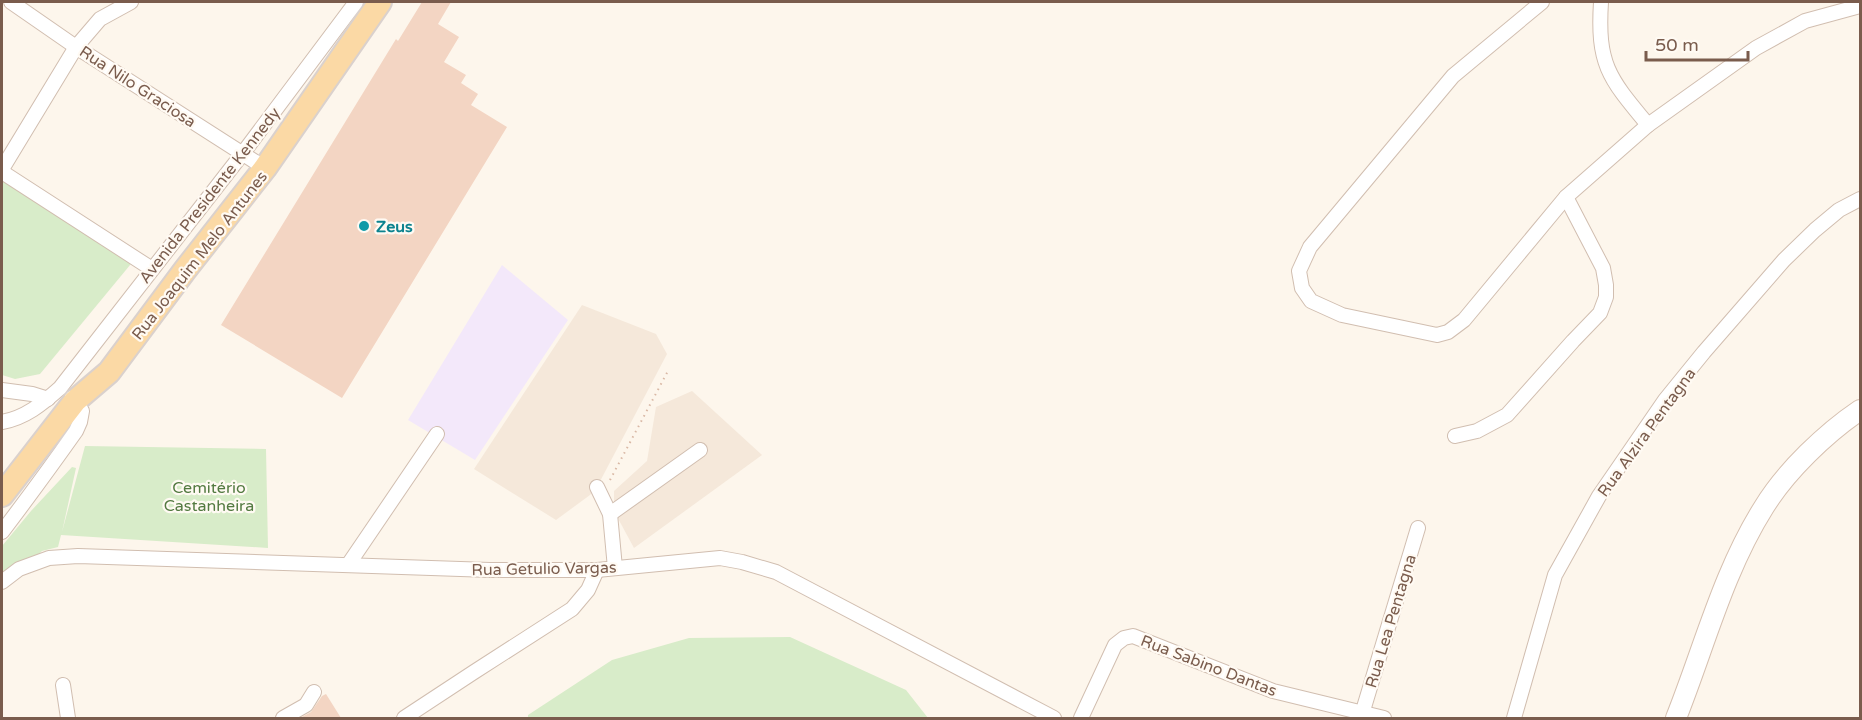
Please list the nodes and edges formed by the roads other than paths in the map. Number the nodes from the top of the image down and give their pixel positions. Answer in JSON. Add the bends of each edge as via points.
{"nodes":[{"id":1,"x":11,"y":2,"type":"edge"},
{"id":2,"x":131,"y":2,"type":"edge"},
{"id":3,"x":356,"y":2,"type":"edge"},
{"id":4,"x":380,"y":2,"type":"edge"},
{"id":5,"x":1542,"y":2,"type":"edge"},
{"id":6,"x":1600,"y":2,"type":"edge"},
{"id":7,"x":1860,"y":6,"type":"edge"},
{"id":8,"x":76,"y":47,"type":"junction"},
{"id":9,"x":1648,"y":125,"type":"junction"},
{"id":10,"x":243,"y":153,"type":"junction"},
{"id":11,"x":265,"y":168,"type":"junction"},
{"id":12,"x":2,"y":170,"type":"edge"},
{"id":13,"x":1566,"y":198,"type":"junction"},
{"id":14,"x":1860,"y":199,"type":"edge"},
{"id":15,"x":152,"y":269,"type":"junction"},
{"id":16,"x":2,"y":390,"type":"edge"},
{"id":17,"x":67,"y":394,"type":"junction"},
{"id":18,"x":48,"y":399,"type":"junction"},
{"id":19,"x":1860,"y":410,"type":"edge"},
{"id":20,"x":2,"y":422,"type":"edge"},
{"id":21,"x":437,"y":434,"type":"dead end"},
{"id":22,"x":1455,"y":436,"type":"dead end"},
{"id":23,"x":700,"y":450,"type":"dead end"},
{"id":24,"x":599,"y":491,"type":"road end"},
{"id":25,"x":2,"y":495,"type":"edge"},
{"id":26,"x":610,"y":514,"type":"junction"},
{"id":27,"x":1418,"y":528,"type":"dead end"},
{"id":28,"x":2,"y":532,"type":"edge"},
{"id":29,"x":348,"y":565,"type":"junction"},
{"id":30,"x":615,"y":568,"type":"junction"},
{"id":31,"x":597,"y":570,"type":"junction"},
{"id":32,"x":2,"y":582,"type":"edge"},
{"id":33,"x":63,"y":685,"type":"dead end"},
{"id":34,"x":314,"y":692,"type":"dead end"},
{"id":35,"x":1362,"y":714,"type":"junction"},
{"id":36,"x":68,"y":718,"type":"edge"},
{"id":37,"x":283,"y":718,"type":"edge"},
{"id":38,"x":404,"y":718,"type":"edge"},
{"id":39,"x":1054,"y":718,"type":"edge"},
{"id":40,"x":1081,"y":718,"type":"edge"},
{"id":41,"x":1384,"y":718,"type":"edge"},
{"id":42,"x":1514,"y":718,"type":"edge"},
{"id":43,"x":1676,"y":718,"type":"edge"}],
"edges":[{"from":1,"to":8,"type":"street","name":"Rua Nilo Graciosa"},
{"from":2,"to":8,"type":"street","via":[[100,19]]},
{"from":3,"to":10,"type":"street","name":"Avenida Presidente Kennedy"},
{"from":4,"to":11,"type":"main road","name":"Rua Joaquim Melo Antunes"},
{"from":5,"to":13,"type":"street","via":[[1454,76],[1349,200],[1310,247],[1299,271],[1302,288],[1311,301],[1342,315],[1437,335],[1448,332],[1464,320]]},
{"from":6,"to":9,"type":"street","via":[[1599,26],[1607,70]]},
{"from":7,"to":9,"type":"street","via":[[1805,21],[1756,48]]},
{"from":8,"to":10,"type":"street","name":"Rua Nilo Graciosa"},
{"from":8,"to":12,"type":"street"},
{"from":9,"to":13,"type":"street"},
{"from":10,"to":11,"type":"street","name":"Rua Nilo Graciosa"},
{"from":10,"to":15,"type":"street","name":"Avenida Presidente Kennedy"},
{"from":11,"to":17,"type":"main road","name":"Rua Joaquim Melo Antunes","via":[[109,372]]},
{"from":12,"to":15,"type":"street"},
{"from":13,"to":22,"type":"street","via":[[1603,268],[1606,297],[1600,313],[1507,415],[1477,431]]},
{"from":14,"to":42,"type":"street","name":"Rua Alzira Pentagna","via":[[1839,210],[1784,260],[1665,400],[1599,496],[1555,574]]},
{"from":15,"to":17,"type":"street","name":"Avenida Presidente Kennedy"},
{"from":16,"to":18,"type":"street"},
{"from":17,"to":18,"type":"street","name":"Avenida Presidente Kennedy"},
{"from":17,"to":25,"type":"main road","name":"Rua Joaquim Melo Antunes"},
{"from":17,"to":28,"type":"street","via":[[82,411],[76,431]]},
{"from":18,"to":20,"type":"street","name":"Avenida Presidente Kennedy","via":[[29,412]]},
{"from":19,"to":43,"type":"street","via":[[1810,452],[1764,507],[1731,570]]},
{"from":21,"to":29,"type":"street"},
{"from":23,"to":26,"type":"street"},
{"from":24,"to":26,"type":"street"},
{"from":26,"to":30,"type":"street"},
{"from":27,"to":35,"type":"street","name":"Rua Lea Pentagna"},
{"from":29,"to":31,"type":"street","name":"Rua Getulio Vargas"},
{"from":29,"to":32,"type":"street","name":"Rua Getulio Vargas","via":[[69,556],[49,558],[19,569]]},
{"from":30,"to":31,"type":"street","name":"Rua Getulio Vargas"},
{"from":30,"to":39,"type":"street","name":"Rua Getulio Vargas","via":[[720,558],[776,572]]},
{"from":31,"to":38,"type":"street","via":[[588,590],[572,609]]},
{"from":33,"to":36,"type":"street"},
{"from":34,"to":37,"type":"street","via":[[306,705]]},
{"from":35,"to":40,"type":"street","name":"Rua Sabino Dantas","via":[[1273,691],[1133,636],[1115,645]]},
{"from":35,"to":41,"type":"street","name":"Rua Sabino Dantas"}]}
